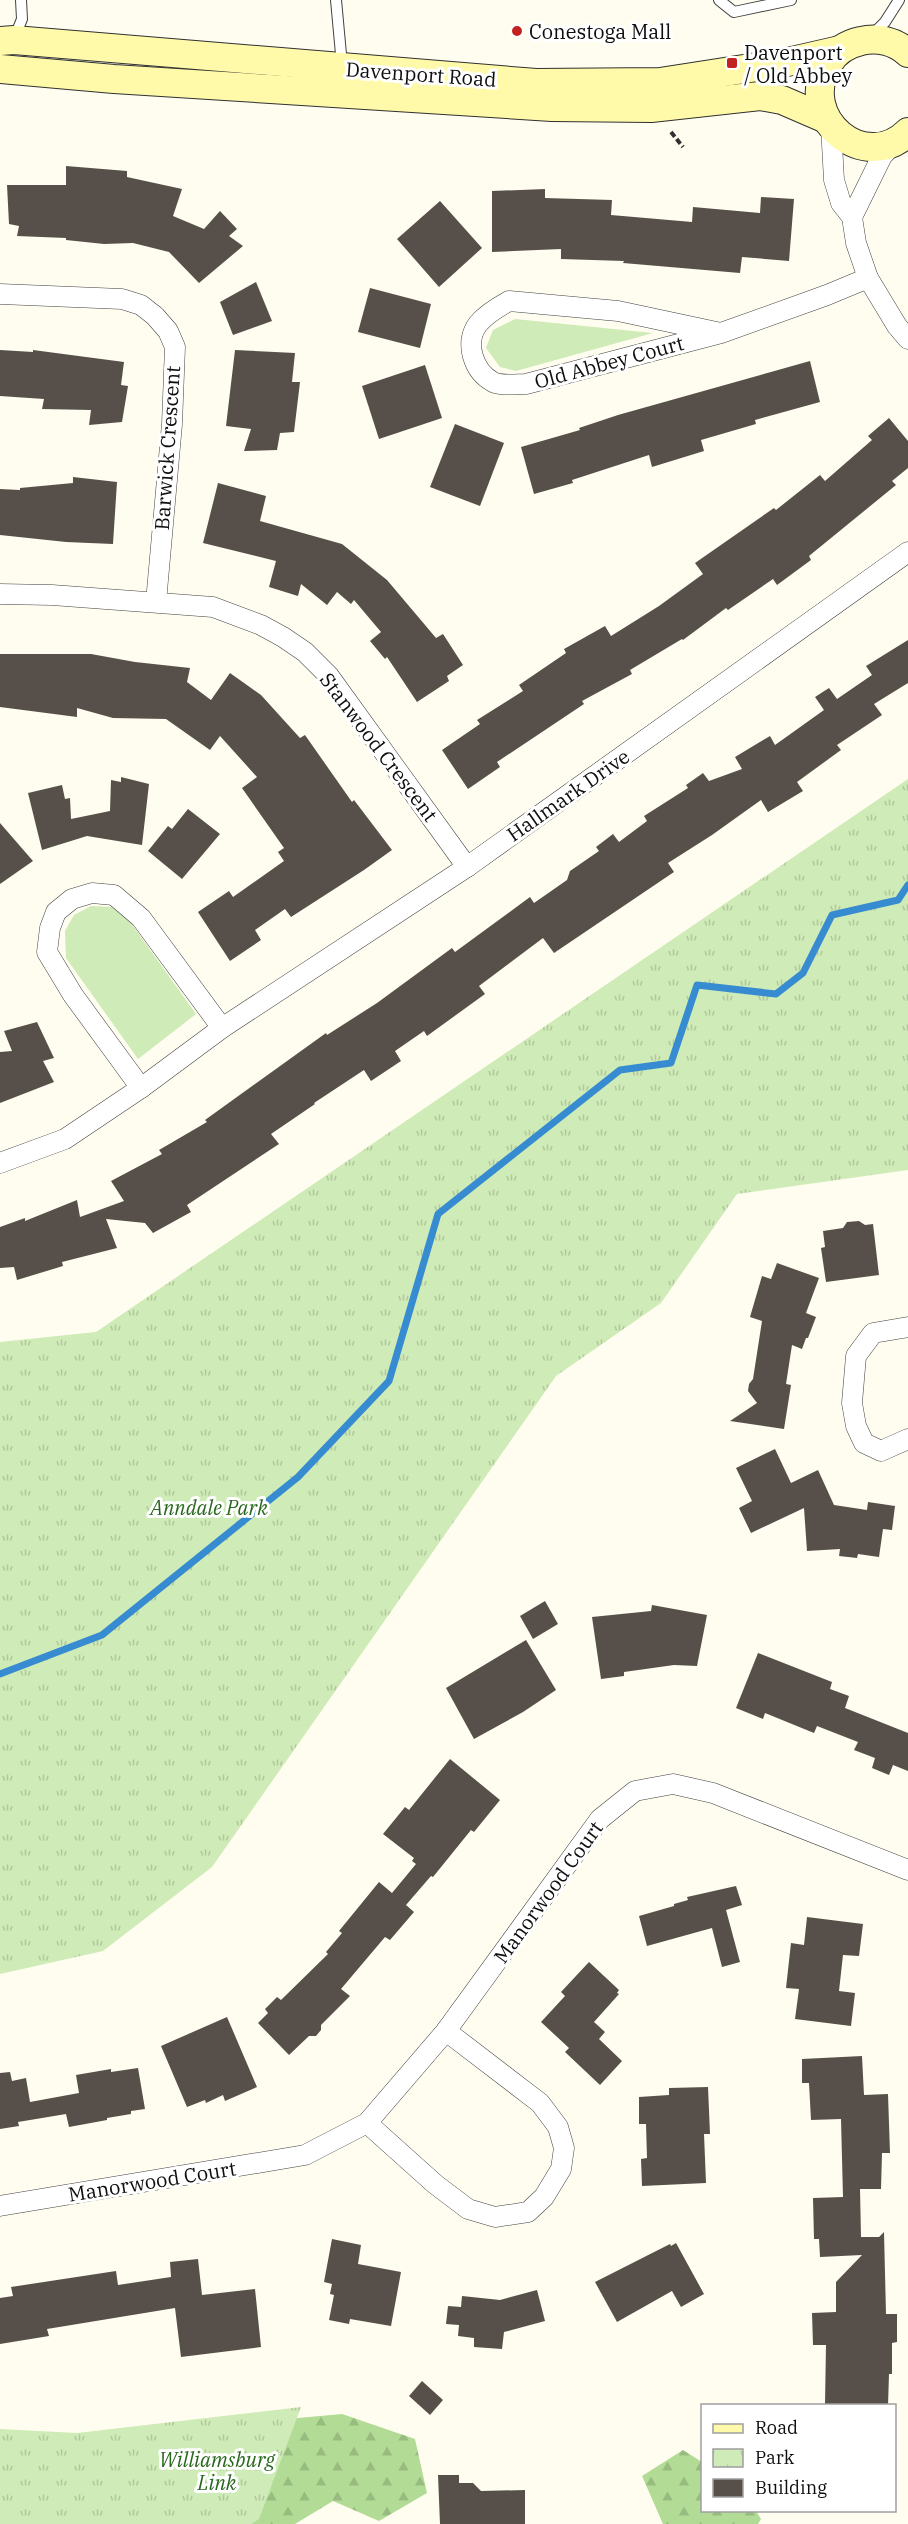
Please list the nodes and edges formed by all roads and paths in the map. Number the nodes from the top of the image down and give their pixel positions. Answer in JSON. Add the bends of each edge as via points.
{"nodes":[{"id":1,"x":21,"y":0,"type":"edge"},
{"id":2,"x":336,"y":0,"type":"edge"},
{"id":3,"x":719,"y":0,"type":"edge"},
{"id":4,"x":791,"y":0,"type":"edge"},
{"id":5,"x":899,"y":0,"type":"edge"},
{"id":6,"x":868,"y":39,"type":"junction"},
{"id":7,"x":840,"y":50,"type":"junction"},
{"id":8,"x":908,"y":53,"type":"edge"},
{"id":9,"x":7,"y":55,"type":"edge"},
{"id":10,"x":343,"y":81,"type":"junction"},
{"id":11,"x":828,"y":122,"type":"junction"},
{"id":12,"x":904,"y":136,"type":"edge"},
{"id":13,"x":852,"y":218,"type":"junction"},
{"id":14,"x":868,"y":278,"type":"junction"},
{"id":15,"x":0,"y":294,"type":"edge"},
{"id":16,"x":721,"y":333,"type":"junction"},
{"id":17,"x":908,"y":339,"type":"edge"},
{"id":18,"x":908,"y":552,"type":"edge"},
{"id":19,"x":0,"y":594,"type":"edge"},
{"id":20,"x":156,"y":602,"type":"junction"},
{"id":21,"x":467,"y":867,"type":"junction"},
{"id":22,"x":222,"y":1028,"type":"junction"},
{"id":23,"x":141,"y":1088,"type":"junction"},
{"id":24,"x":0,"y":1163,"type":"edge"},
{"id":25,"x":908,"y":1327,"type":"edge"},
{"id":26,"x":908,"y":1439,"type":"edge"},
{"id":27,"x":908,"y":1870,"type":"edge"},
{"id":28,"x":446,"y":2031,"type":"junction"},
{"id":29,"x":368,"y":2123,"type":"junction"},
{"id":30,"x":0,"y":2206,"type":"edge"}],
"edges":[{"from":1,"to":9,"type":"lane","via":[[22,18]]},
{"from":2,"to":10,"type":"lane"},
{"from":3,"to":4,"type":"lane","via":[[734,12]]},
{"from":5,"to":6,"type":"lane"},
{"from":6,"to":7,"type":"street","name":"Davenport Road"},
{"from":6,"to":8,"type":"street","via":[[894,44]]},
{"from":7,"to":10,"type":"street","name":"Davenport Road","via":[[660,82]]},
{"from":7,"to":11,"type":"street","via":[[829,61],[819,89],[820,105]]},
{"from":9,"to":10,"type":"street","name":"Davenport Road"},
{"from":10,"to":11,"type":"street","name":"Davenport Road","via":[[552,107],[640,108],[760,96],[782,100]]},
{"from":11,"to":12,"type":"street","name":"Davenport Road","via":[[845,138],[862,145],[886,144]]},
{"from":11,"to":13,"type":"street","via":[[834,180],[841,203]]},
{"from":12,"to":13,"type":"street","via":[[882,156]]},
{"from":13,"to":14,"type":"street"},
{"from":14,"to":16,"type":"street","name":"Old Abbey Court"},
{"from":14,"to":17,"type":"street"},
{"from":15,"to":20,"type":"street","name":"Barwick Crescent","via":[[122,299],[141,305],[168,331],[175,358]]},
{"from":16,"to":16,"type":"street","name":"Old Abbey Court","via":[[618,311],[509,302],[477,325],[470,346],[476,366],[493,382],[526,384]]},
{"from":18,"to":21,"type":"street","name":"Hallmark Drive"},
{"from":19,"to":20,"type":"street","name":"Stanwood Crescent"},
{"from":20,"to":21,"type":"street","name":"Stanwood Crescent","via":[[213,607],[261,625],[305,652],[348,699]]},
{"from":21,"to":22,"type":"street","name":"Hallmark Drive"},
{"from":22,"to":23,"type":"street","name":"Hallmark Drive"},
{"from":22,"to":23,"type":"street","via":[[141,918],[114,895],[92,893],[72,899],[56,912],[47,952],[73,995]]},
{"from":23,"to":24,"type":"street","name":"Hallmark Drive","via":[[65,1139]]},
{"from":25,"to":26,"type":"street","via":[[873,1333],[856,1356],[852,1403],[864,1443],[881,1451]]},
{"from":27,"to":28,"type":"street","name":"Manorwood Court","via":[[713,1793],[673,1784],[635,1791],[600,1819]]},
{"from":28,"to":29,"type":"street","name":"Manorwood Court"},
{"from":28,"to":29,"type":"street","via":[[540,2103],[558,2127],[564,2148],[561,2169],[544,2197],[528,2212],[495,2217],[468,2209]]},
{"from":29,"to":30,"type":"street","name":"Manorwood Court","via":[[305,2155]]}]}
